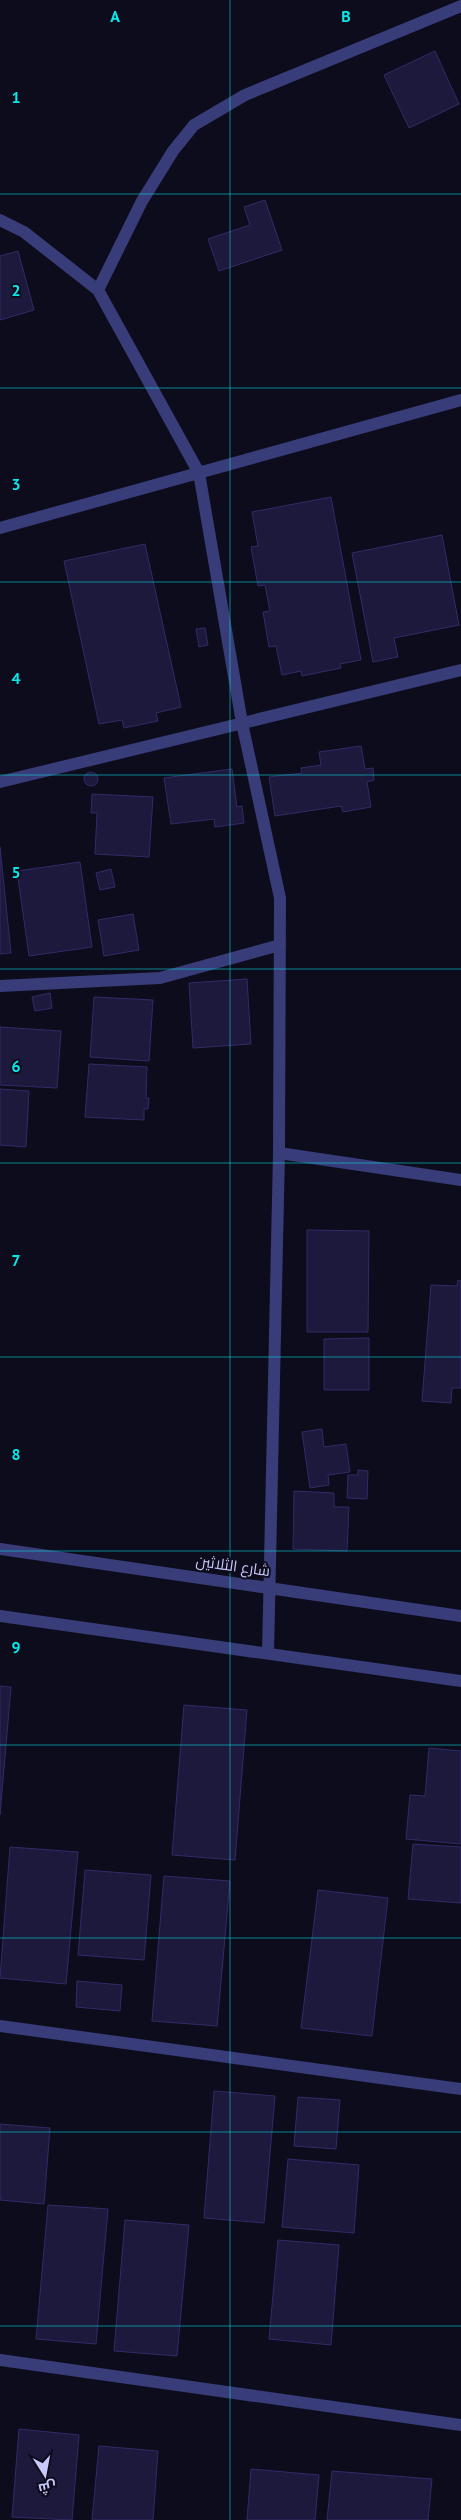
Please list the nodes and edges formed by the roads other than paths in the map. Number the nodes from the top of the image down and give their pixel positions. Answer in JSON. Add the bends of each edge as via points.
{"nodes":[{"id":1,"x":461,"y":6,"type":"edge"},
{"id":2,"x":0,"y":220,"type":"edge"},
{"id":3,"x":98,"y":290,"type":"junction"},
{"id":4,"x":461,"y":400,"type":"edge"},
{"id":5,"x":199,"y":473,"type":"junction"},
{"id":6,"x":0,"y":528,"type":"edge"},
{"id":7,"x":461,"y":670,"type":"edge"},
{"id":8,"x":242,"y":723,"type":"junction"},
{"id":9,"x":0,"y":782,"type":"edge"},
{"id":10,"x":280,"y":945,"type":"junction"},
{"id":11,"x":0,"y":986,"type":"edge"},
{"id":12,"x":279,"y":1153,"type":"junction"},
{"id":13,"x":461,"y":1180,"type":"edge"},
{"id":14,"x":0,"y":1549,"type":"edge"},
{"id":15,"x":271,"y":1588,"type":"junction"},
{"id":16,"x":0,"y":1616,"type":"edge"},
{"id":17,"x":461,"y":1616,"type":"edge"},
{"id":18,"x":268,"y":1653,"type":"junction"},
{"id":19,"x":461,"y":1681,"type":"edge"},
{"id":20,"x":0,"y":2026,"type":"edge"},
{"id":21,"x":461,"y":2089,"type":"edge"},
{"id":22,"x":0,"y":2360,"type":"edge"},
{"id":23,"x":461,"y":2425,"type":"edge"}],
"edges":[{"from":1,"to":3,"type":"street","via":[[245,95],[194,125],[173,151],[142,201]]},
{"from":2,"to":3,"type":"street","via":[[24,232]]},
{"from":3,"to":5,"type":"street"},
{"from":4,"to":5,"type":"street"},
{"from":5,"to":6,"type":"street"},
{"from":5,"to":8,"type":"street"},
{"from":7,"to":8,"type":"street"},
{"from":8,"to":9,"type":"street"},
{"from":8,"to":10,"type":"street","via":[[280,898]]},
{"from":10,"to":11,"type":"street","via":[[160,978]]},
{"from":10,"to":12,"type":"street"},
{"from":12,"to":13,"type":"street"},
{"from":12,"to":15,"type":"street"},
{"from":14,"to":15,"type":"street","name":"شارع الثلاثين"},
{"from":15,"to":17,"type":"street","name":"شارع الثلاثين"},
{"from":15,"to":18,"type":"street"},
{"from":16,"to":18,"type":"street"},
{"from":18,"to":19,"type":"street"},
{"from":20,"to":21,"type":"street"},
{"from":22,"to":23,"type":"street"}]}
